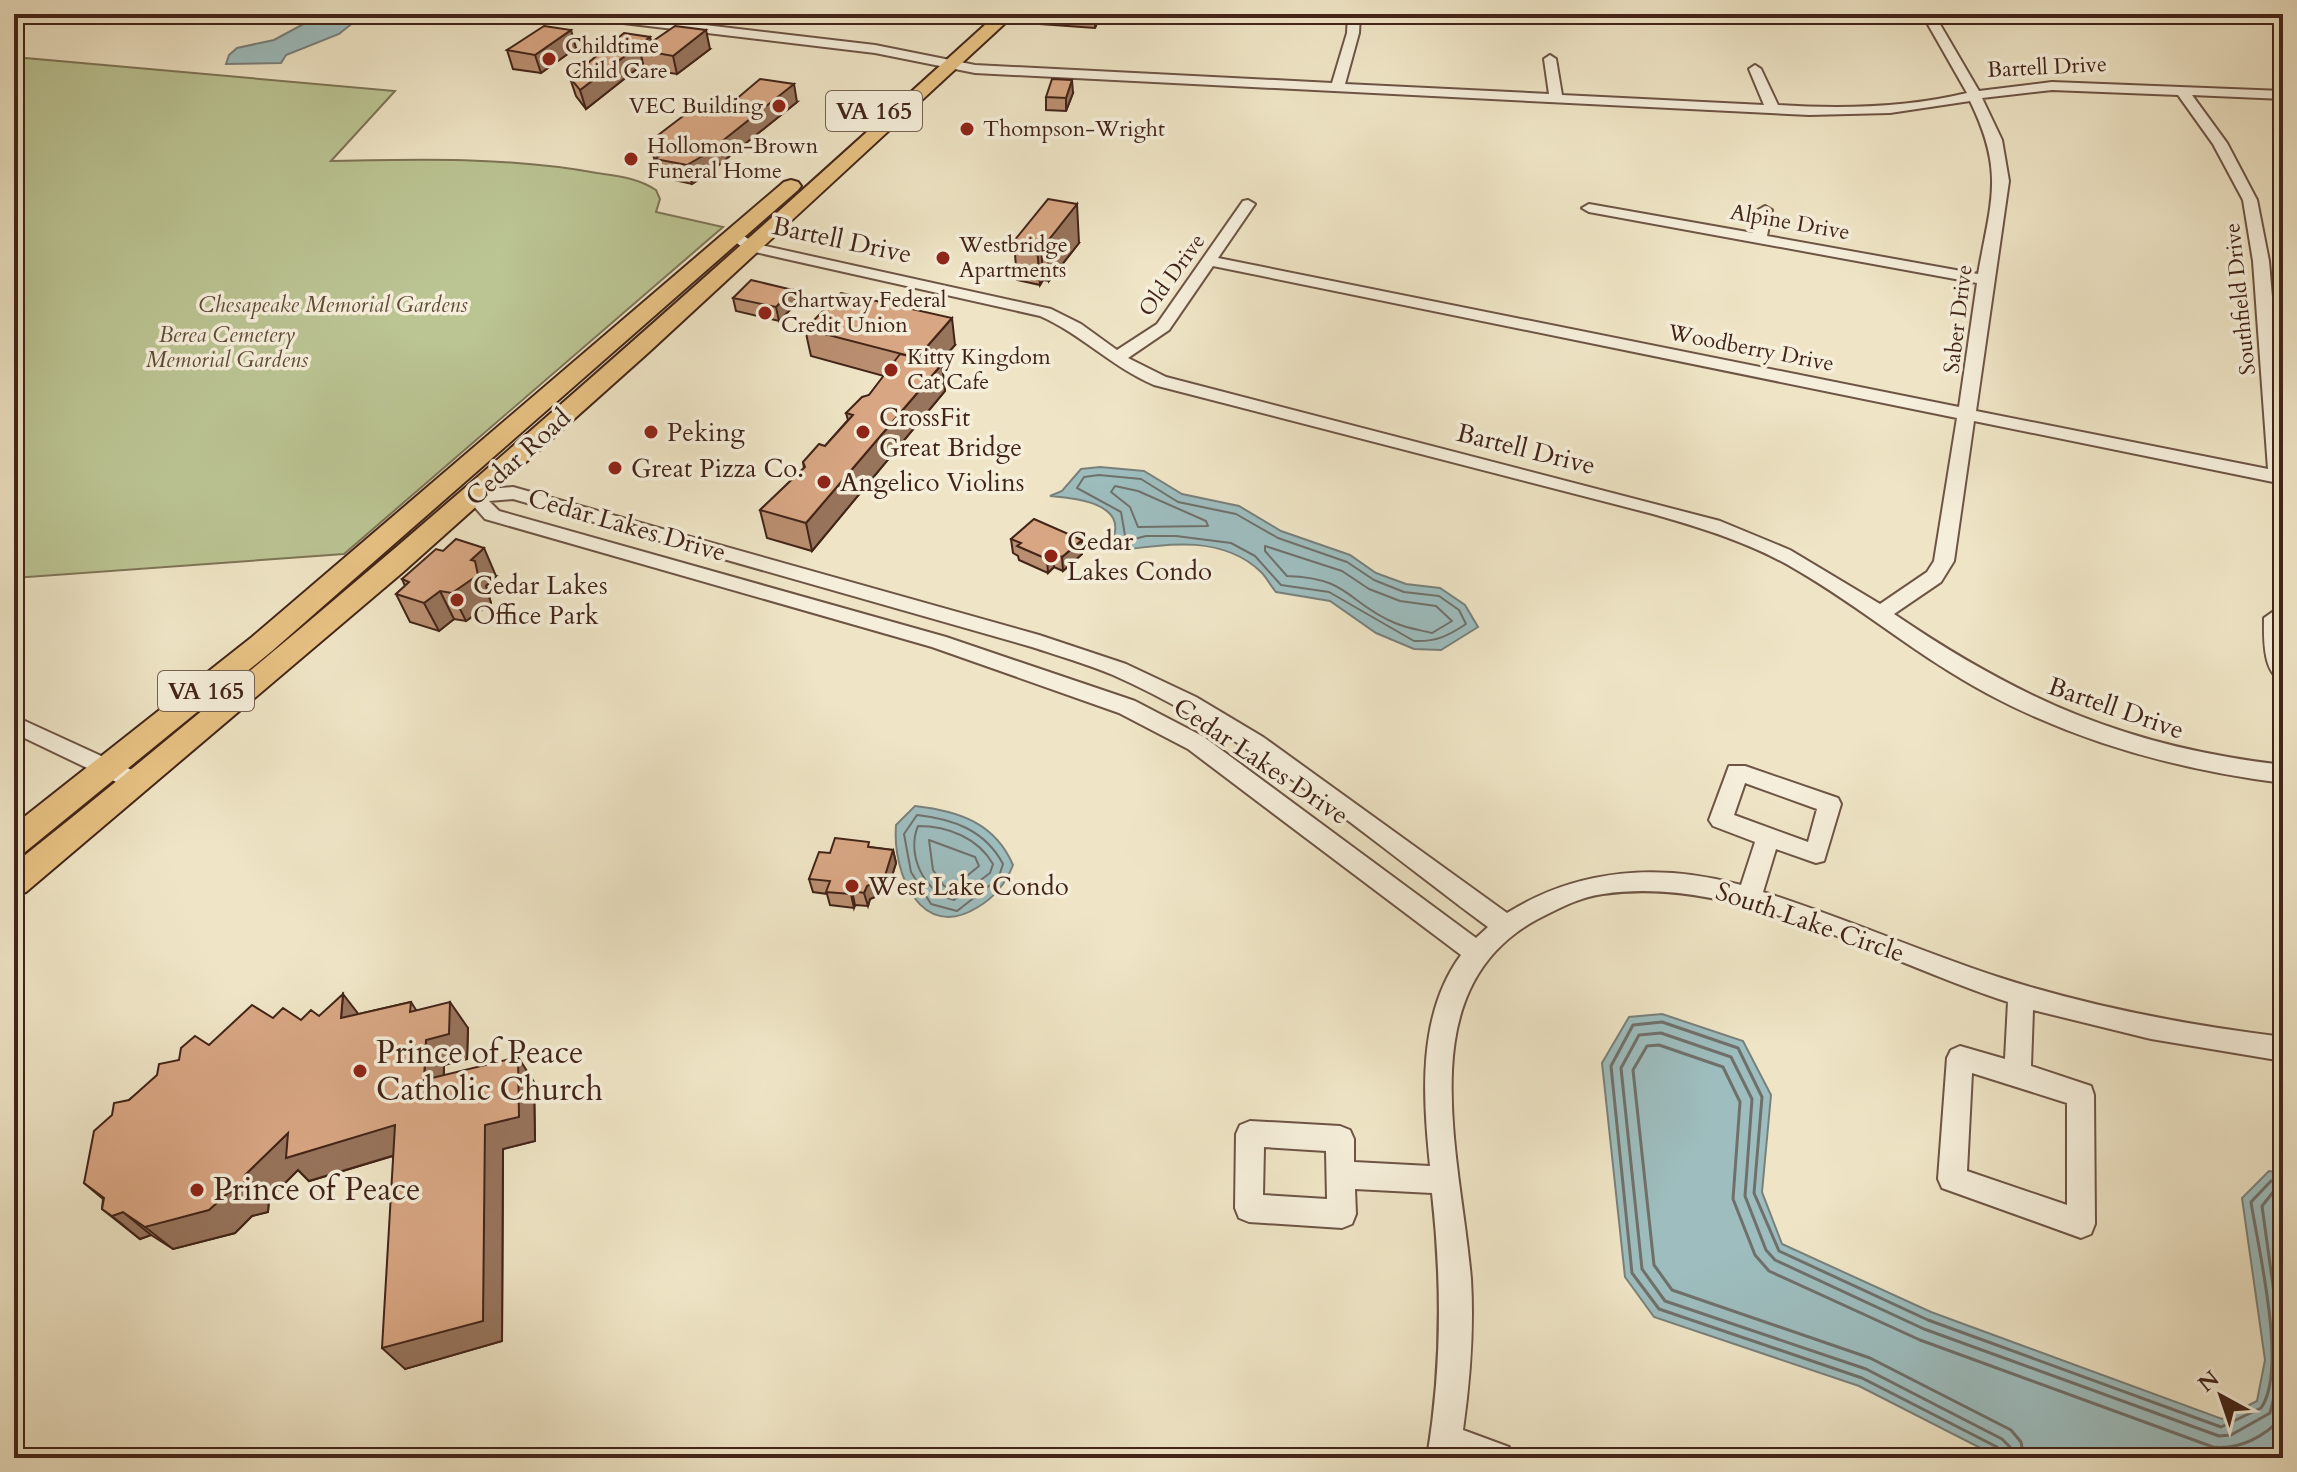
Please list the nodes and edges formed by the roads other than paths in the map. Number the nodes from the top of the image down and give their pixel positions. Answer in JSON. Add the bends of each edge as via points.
{"nodes":[{"id":1,"x":581,"y":14,"type":"edge"},
{"id":2,"x":983,"y":14,"type":"edge"},
{"id":3,"x":1007,"y":14,"type":"edge"},
{"id":4,"x":1354,"y":14,"type":"edge"},
{"id":5,"x":1928,"y":14,"type":"edge"},
{"id":6,"x":1550,"y":59,"type":"dead end"},
{"id":7,"x":943,"y":61,"type":"junction"},
{"id":8,"x":1755,"y":69,"type":"dead end"},
{"id":9,"x":1338,"y":85,"type":"junction"},
{"id":10,"x":2181,"y":90,"type":"junction"},
{"id":11,"x":2283,"y":95,"type":"edge"},
{"id":12,"x":1972,"y":96,"type":"junction"},
{"id":13,"x":1556,"y":97,"type":"junction"},
{"id":14,"x":1773,"y":109,"type":"junction"},
{"id":15,"x":1248,"y":204,"type":"dead end"},
{"id":16,"x":1589,"y":208,"type":"dead end"},
{"id":17,"x":1765,"y":210,"type":"dead end"},
{"id":18,"x":1759,"y":238,"type":"junction"},
{"id":19,"x":742,"y":241,"type":"junction"},
{"id":20,"x":1209,"y":261,"type":"junction"},
{"id":21,"x":1982,"y":279,"type":"junction"},
{"id":22,"x":621,"y":332,"type":"junction"},
{"id":23,"x":1118,"y":357,"type":"junction"},
{"id":24,"x":1968,"y":414,"type":"junction"},
{"id":25,"x":2281,"y":477,"type":"edge"},
{"id":26,"x":474,"y":496,"type":"junction"},
{"id":27,"x":393,"y":533,"type":"junction"},
{"id":28,"x":1880,"y":614,"type":"junction"},
{"id":29,"x":2274,"y":618,"type":"dead end"},
{"id":30,"x":2283,"y":673,"type":"edge"},
{"id":31,"x":14,"y":724,"type":"edge"},
{"id":32,"x":109,"y":769,"type":"junction"},
{"id":33,"x":2283,"y":774,"type":"edge"},
{"id":34,"x":139,"y":783,"type":"junction"},
{"id":35,"x":1768,"y":837,"type":"junction"},
{"id":36,"x":14,"y":843,"type":"edge"},
{"id":37,"x":14,"y":883,"type":"edge"},
{"id":38,"x":1750,"y":895,"type":"junction"},
{"id":39,"x":1506,"y":926,"type":"junction"},
{"id":40,"x":1476,"y":952,"type":"junction"},
{"id":41,"x":2021,"y":995,"type":"junction"},
{"id":42,"x":2283,"y":1049,"type":"edge"},
{"id":43,"x":2017,"y":1074,"type":"junction"},
{"id":44,"x":1340,"y":1175,"type":"dead end"},
{"id":45,"x":1447,"y":1180,"type":"junction"},
{"id":46,"x":1445,"y":1449,"type":"edge"},
{"id":47,"x":1498,"y":1458,"type":"edge"}],
"edges":[{"from":1,"to":7,"type":"street","name":"Bartell Drive"},
{"from":2,"to":7,"type":"main road","name":"Cedar Road","number":"VA 165"},
{"from":3,"to":7,"type":"main road","name":"Cedar Road","number":"VA 165"},
{"from":4,"to":9,"type":"street"},
{"from":5,"to":12,"type":"street","name":"Saber Drive"},
{"from":6,"to":13,"type":"street"},
{"from":7,"to":9,"type":"street","name":"Bartell Drive","via":[[1002,71]]},
{"from":7,"to":19,"type":"main road","name":"Cedar Road","number":"VA 165"},
{"from":8,"to":14,"type":"street"},
{"from":9,"to":13,"type":"street","name":"Bartell Drive"},
{"from":10,"to":11,"type":"street","name":"Bartell Drive"},
{"from":10,"to":12,"type":"street","name":"Bartell Drive","via":[[2052,86]]},
{"from":10,"to":25,"type":"street","name":"Southfield Drive","via":[[2220,143],[2250,200],[2261,261]]},
{"from":12,"to":14,"type":"street","name":"Bartell Drive","via":[[1854,111]]},
{"from":12,"to":21,"type":"street","name":"Saber Drive","via":[[1994,136],[2001,163],[1998,211]]},
{"from":13,"to":14,"type":"street","name":"Bartell Drive"},
{"from":15,"to":20,"type":"street","name":"Old Drive"},
{"from":16,"to":18,"type":"street","name":"Alpine Drive"},
{"from":17,"to":18,"type":"street"},
{"from":18,"to":21,"type":"street","name":"Alpine Drive"},
{"from":19,"to":22,"type":"main road","name":"Cedar Road","number":"VA 165"},
{"from":19,"to":23,"type":"street","name":"Bartell Drive","via":[[1045,312],[1070,322]]},
{"from":19,"to":26,"type":"main road","name":"Cedar Road","number":"VA 165"},
{"from":20,"to":23,"type":"street","name":"Old Drive","via":[[1163,327]]},
{"from":20,"to":24,"type":"street","name":"Woodberry Drive"},
{"from":21,"to":24,"type":"street","name":"Saber Drive"},
{"from":22,"to":26,"type":"main road","via":[[588,375],[478,473],[469,487]]},
{"from":22,"to":27,"type":"main road","name":"Cedar Road","number":"VA 165"},
{"from":23,"to":28,"type":"street","name":"Bartell Drive","via":[[1160,381],[1694,519],[1799,562]]},
{"from":24,"to":25,"type":"street","name":"Woodberry Drive"},
{"from":24,"to":28,"type":"street","name":"Saber Drive","via":[[1941,569]]},
{"from":26,"to":27,"type":"main road"},
{"from":26,"to":34,"type":"main road","name":"Cedar Road","number":"VA 165"},
{"from":26,"to":39,"type":"street","name":"Cedar Lakes Drive","via":[[513,493],[1119,669],[1255,743]]},
{"from":26,"to":40,"type":"street","name":"Cedar Lakes Drive","via":[[492,515],[939,642],[1127,707],[1196,743]]},
{"from":27,"to":32,"type":"main road","name":"Cedar Road","number":"VA 165"},
{"from":28,"to":33,"type":"street","name":"Bartell Drive","via":[[1958,667],[2044,713],[2181,759]]},
{"from":29,"to":30,"type":"street","via":[[2274,645]]},
{"from":31,"to":32,"type":"street"},
{"from":32,"to":34,"type":"street"},
{"from":32,"to":36,"type":"main road","name":"Cedar Road","number":"VA 165"},
{"from":34,"to":37,"type":"main road","name":"Cedar Road","number":"VA 165"},
{"from":35,"to":35,"type":"street","via":[[1816,854],[1830,804],[1737,772],[1721,820]]},
{"from":35,"to":38,"type":"street"},
{"from":38,"to":39,"type":"street","name":"South Lake Circle","via":[[1667,880],[1615,882],[1537,905]]},
{"from":38,"to":41,"type":"street","name":"South Lake Circle"},
{"from":39,"to":40,"type":"street","name":"South Lake Circle"},
{"from":40,"to":45,"type":"street","name":"South Lake Circle","via":[[1448,1006],[1439,1054]]},
{"from":41,"to":42,"type":"street","name":"South Lake Circle","via":[[2181,1034]]},
{"from":41,"to":43,"type":"street"},
{"from":43,"to":43,"type":"street","via":[[1960,1058],[1952,1179],[2081,1224],[2081,1095]]},
{"from":44,"to":45,"type":"street"},
{"from":45,"to":46,"type":"street","name":"South Lake Circle","via":[[1456,1285]]},
{"from":46,"to":47,"type":"street"}]}
